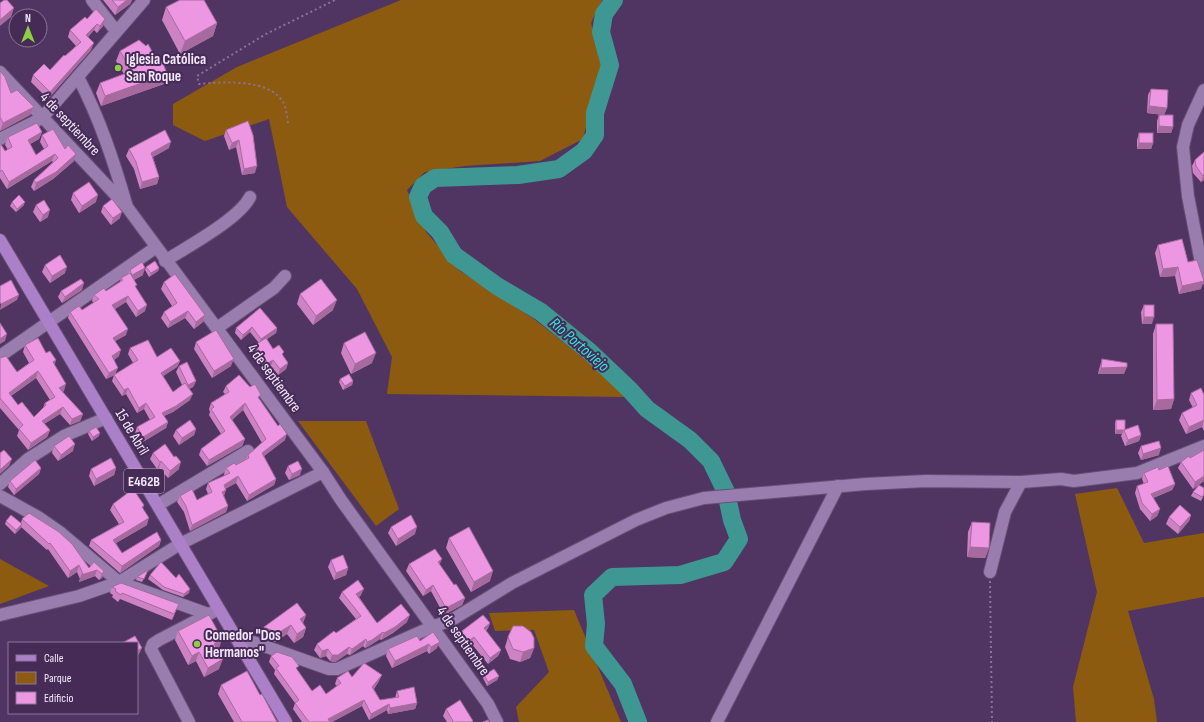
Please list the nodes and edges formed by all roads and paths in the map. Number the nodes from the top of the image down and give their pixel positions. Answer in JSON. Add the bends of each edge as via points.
{"nodes":[{"id":1,"x":92,"y":0,"type":"edge"},
{"id":2,"x":144,"y":0,"type":"edge"},
{"id":3,"x":335,"y":0,"type":"edge"},
{"id":4,"x":116,"y":31,"type":"junction"},
{"id":5,"x":0,"y":72,"type":"edge"},
{"id":6,"x":78,"y":77,"type":"junction"},
{"id":7,"x":1204,"y":90,"type":"edge"},
{"id":8,"x":1204,"y":109,"type":"edge"},
{"id":9,"x":1192,"y":116,"type":"junction"},
{"id":10,"x":42,"y":118,"type":"junction"},
{"id":11,"x":288,"y":123,"type":"dead end"},
{"id":12,"x":0,"y":139,"type":"edge"},
{"id":13,"x":250,"y":197,"type":"dead end"},
{"id":14,"x":127,"y":207,"type":"junction"},
{"id":15,"x":0,"y":240,"type":"edge"},
{"id":16,"x":155,"y":248,"type":"junction"},
{"id":17,"x":165,"y":261,"type":"junction"},
{"id":18,"x":285,"y":276,"type":"dead end"},
{"id":19,"x":1204,"y":278,"type":"edge"},
{"id":20,"x":48,"y":322,"type":"junction"},
{"id":21,"x":217,"y":328,"type":"junction"},
{"id":22,"x":0,"y":356,"type":"edge"},
{"id":23,"x":106,"y":418,"type":"junction"},
{"id":24,"x":1204,"y":446,"type":"edge"},
{"id":25,"x":248,"y":451,"type":"dead end"},
{"id":26,"x":323,"y":472,"type":"junction"},
{"id":27,"x":1021,"y":482,"type":"junction"},
{"id":28,"x":0,"y":484,"type":"edge"},
{"id":29,"x":838,"y":486,"type":"junction"},
{"id":30,"x":0,"y":496,"type":"edge"},
{"id":31,"x":158,"y":505,"type":"junction"},
{"id":32,"x":180,"y":544,"type":"junction"},
{"id":33,"x":990,"y":572,"type":"joint"},
{"id":34,"x":118,"y":582,"type":"junction"},
{"id":35,"x":214,"y":611,"type":"junction"},
{"id":36,"x":0,"y":616,"type":"edge"},
{"id":37,"x":434,"y":626,"type":"junction"},
{"id":38,"x":236,"y":636,"type":"junction"},
{"id":39,"x":188,"y":722,"type":"edge"},
{"id":40,"x":286,"y":722,"type":"edge"},
{"id":41,"x":497,"y":722,"type":"edge"},
{"id":42,"x":717,"y":722,"type":"edge"},
{"id":43,"x":992,"y":722,"type":"edge"}],
"edges":[{"from":1,"to":4,"type":"street"},
{"from":2,"to":4,"type":"street"},
{"from":3,"to":11,"type":"path","via":[[266,34],[197,76],[199,84],[219,82],[259,85],[274,92],[283,103]]},
{"from":4,"to":6,"type":"street"},
{"from":5,"to":10,"type":"street","name":"4 de septiembre"},
{"from":6,"to":10,"type":"street"},
{"from":6,"to":14,"type":"street","via":[[93,106],[112,155]]},
{"from":7,"to":9,"type":"street"},
{"from":8,"to":9,"type":"street"},
{"from":9,"to":19,"type":"street","via":[[1183,147],[1188,196]]},
{"from":10,"to":12,"type":"street"},
{"from":10,"to":14,"type":"street","name":"4 de septiembre"},
{"from":13,"to":17,"type":"street","via":[[247,205],[210,234]]},
{"from":14,"to":16,"type":"street","name":"4 de septiembre"},
{"from":15,"to":20,"type":"main road","name":"15 de Abril","number":"E462B"},
{"from":16,"to":17,"type":"street","name":"4 de septiembre"},
{"from":16,"to":20,"type":"street"},
{"from":17,"to":21,"type":"street","name":"4 de septiembre"},
{"from":18,"to":21,"type":"street","via":[[274,288]]},
{"from":20,"to":22,"type":"street"},
{"from":20,"to":23,"type":"main road","name":"15 de Abril","number":"E462B"},
{"from":21,"to":26,"type":"street","name":"4 de septiembre"},
{"from":23,"to":28,"type":"street","via":[[64,436],[28,458]]},
{"from":23,"to":31,"type":"main road","name":"15 de Abril","number":"E462B"},
{"from":24,"to":27,"type":"street","via":[[1137,472],[1074,481],[1061,479]]},
{"from":25,"to":31,"type":"street"},
{"from":26,"to":32,"type":"street"},
{"from":26,"to":37,"type":"street","name":"4 de septiembre","via":[[340,500]]},
{"from":27,"to":29,"type":"street","via":[[926,481]]},
{"from":27,"to":33,"type":"street","via":[[1005,512]]},
{"from":29,"to":37,"type":"street","via":[[704,498],[666,508],[636,520],[512,583],[450,621]]},
{"from":29,"to":42,"type":"street"},
{"from":30,"to":34,"type":"street","via":[[61,533]]},
{"from":31,"to":32,"type":"main road","name":"15 de Abril","number":"E462B"},
{"from":32,"to":34,"type":"street"},
{"from":32,"to":35,"type":"main road","name":"15 de Abril","number":"E462B"},
{"from":33,"to":43,"type":"path"},
{"from":34,"to":35,"type":"street"},
{"from":34,"to":36,"type":"street","via":[[79,596]]},
{"from":35,"to":38,"type":"main road","name":"15 de Abril","number":"E462B"},
{"from":35,"to":39,"type":"street","via":[[159,640],[151,649]]},
{"from":37,"to":38,"type":"street","via":[[337,669],[329,669]]},
{"from":37,"to":41,"type":"street","name":"4 de septiembre","via":[[488,704]]},
{"from":38,"to":40,"type":"main road","name":"15 de Abril","number":"E462B"}]}
